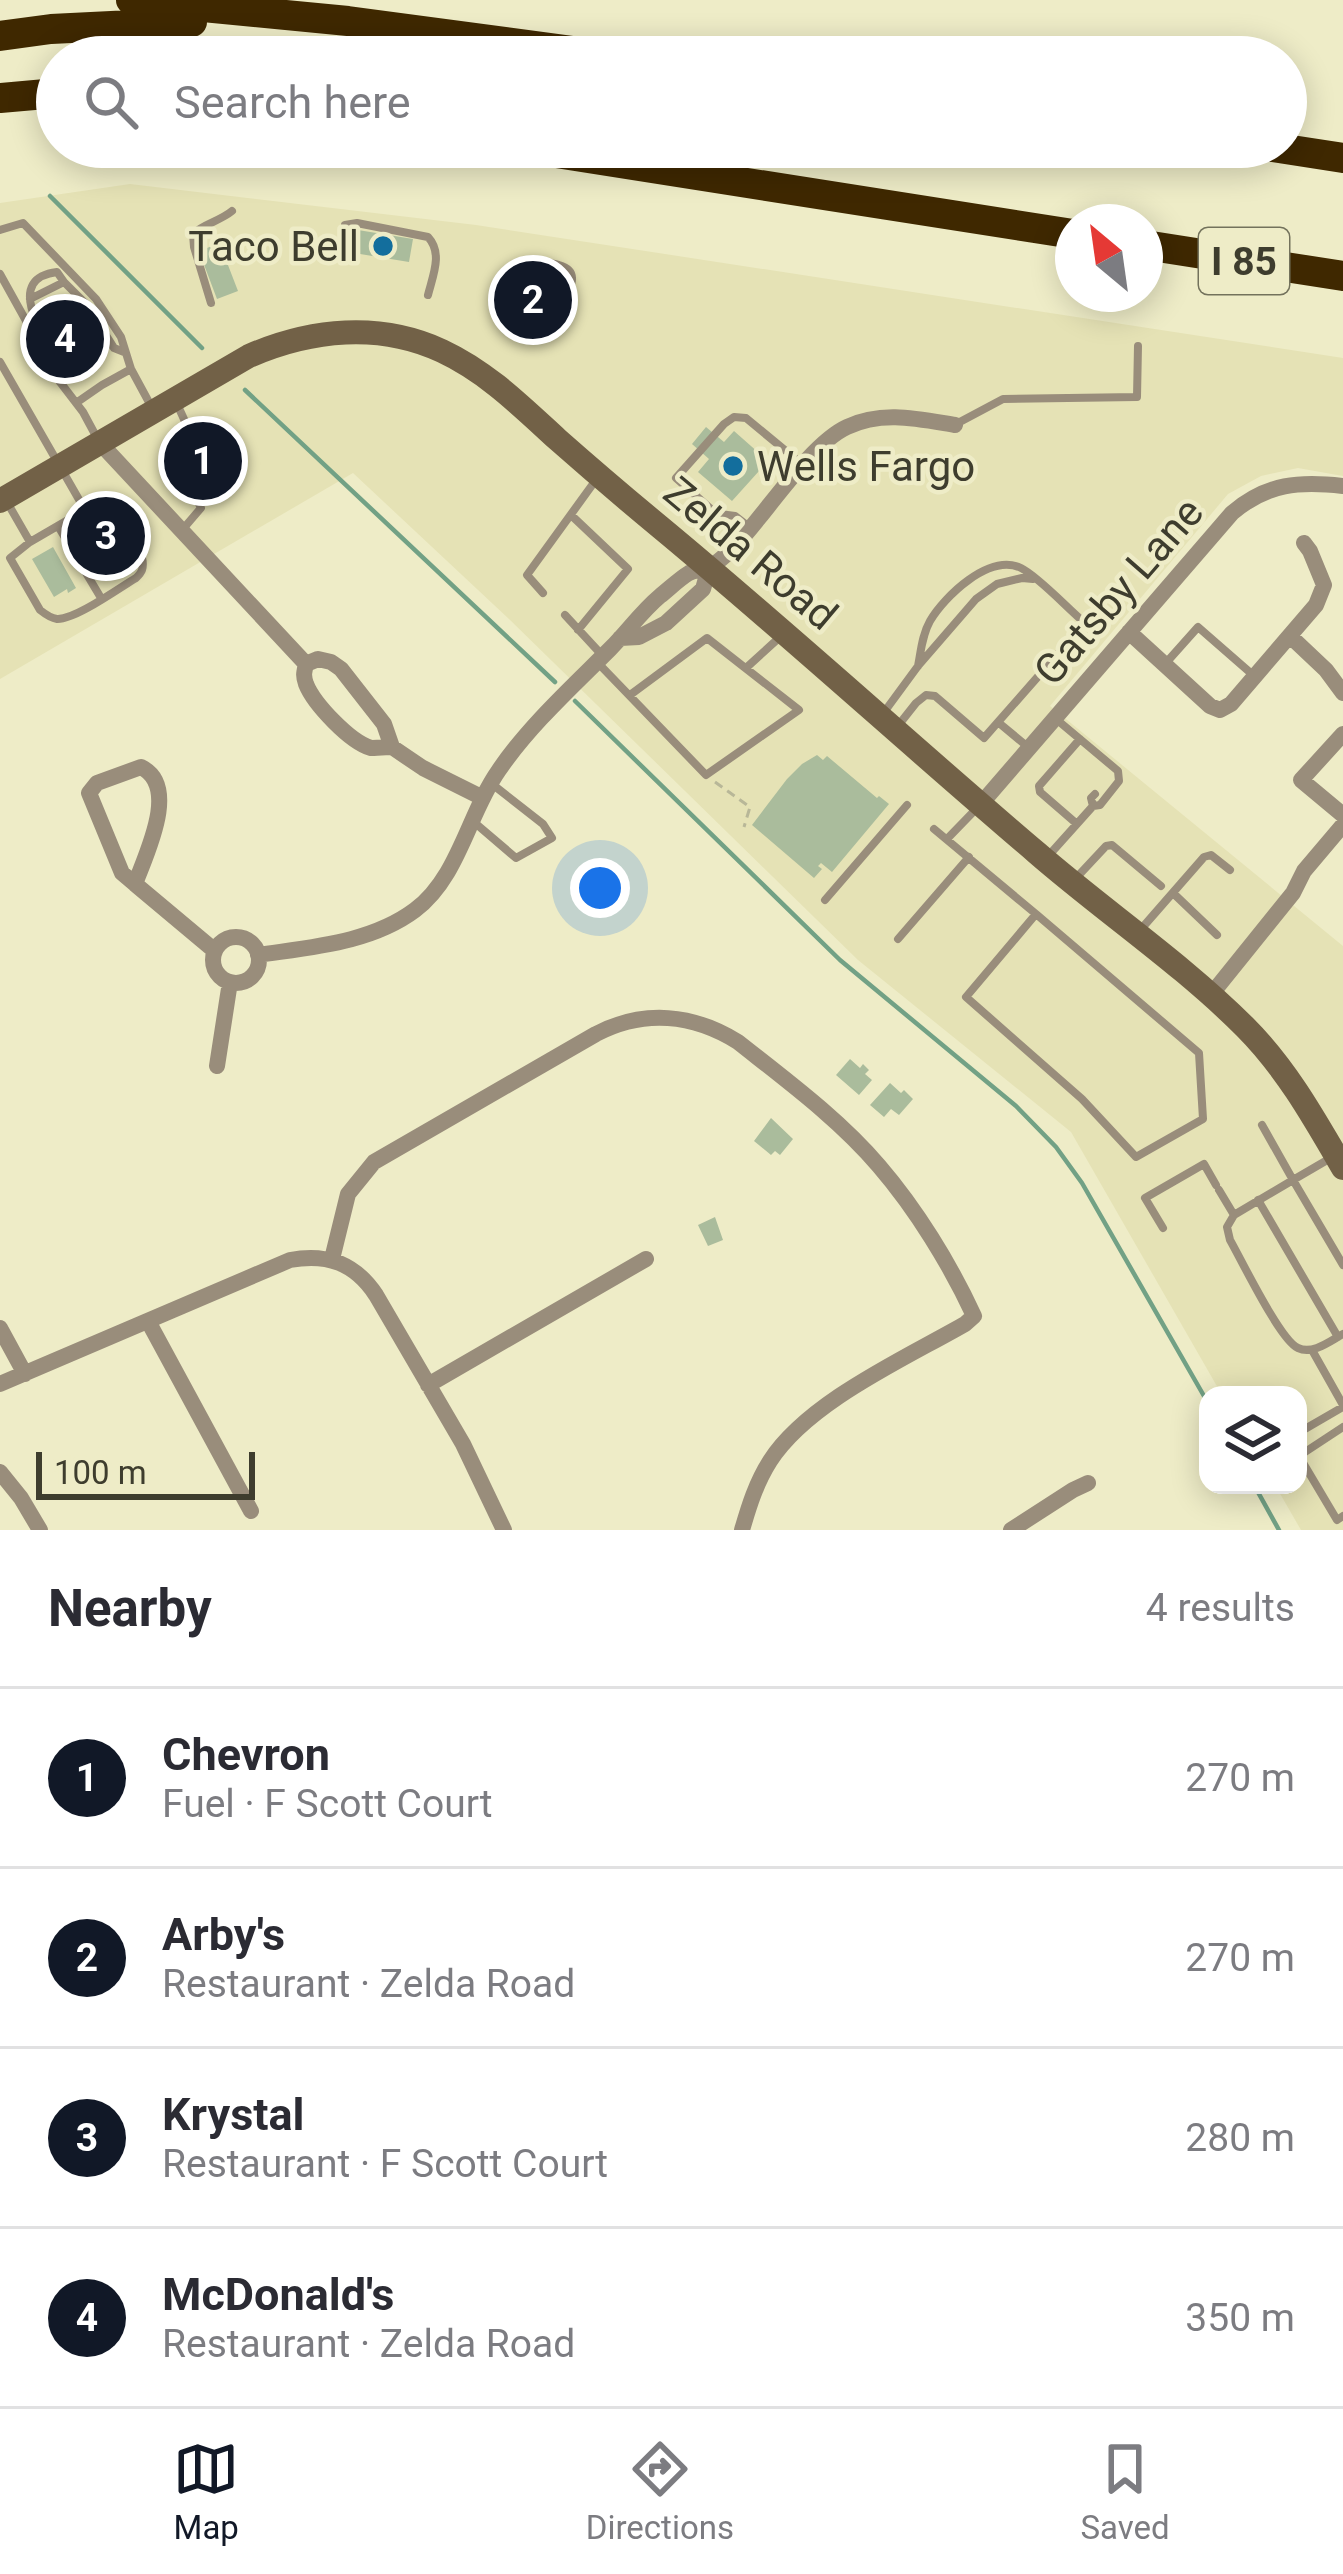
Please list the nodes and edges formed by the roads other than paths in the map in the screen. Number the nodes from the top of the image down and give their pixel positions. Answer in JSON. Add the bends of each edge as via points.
{"nodes":[{"id":1,"x":131,"y":0,"type":"edge"},
{"id":2,"x":348,"y":21,"type":"junction"},
{"id":3,"x":0,"y":36,"type":"edge"},
{"id":4,"x":460,"y":36,"type":"edge"},
{"id":5,"x":36,"y":95,"type":"edge"},
{"id":6,"x":0,"y":98,"type":"edge"},
{"id":7,"x":1307,"y":152,"type":"edge"},
{"id":8,"x":1343,"y":158,"type":"edge"},
{"id":9,"x":652,"y":168,"type":"edge"},
{"id":10,"x":232,"y":211,"type":"dead end"},
{"id":11,"x":346,"y":225,"type":"dead end"},
{"id":12,"x":0,"y":230,"type":"edge"},
{"id":13,"x":1055,"y":231,"type":"edge"},
{"id":14,"x":1163,"y":248,"type":"edge"},
{"id":15,"x":0,"y":274,"type":"edge"},
{"id":16,"x":1343,"y":276,"type":"edge"},
{"id":17,"x":64,"y":282,"type":"junction"},
{"id":18,"x":428,"y":295,"type":"dead end"},
{"id":19,"x":30,"y":299,"type":"junction"},
{"id":20,"x":211,"y":303,"type":"dead end"},
{"id":21,"x":500,"y":312,"type":"dead end"},
{"id":22,"x":559,"y":312,"type":"dead end"},
{"id":23,"x":1138,"y":346,"type":"dead end"},
{"id":24,"x":126,"y":352,"type":"junction"},
{"id":25,"x":1,"y":366,"type":"edge"},
{"id":26,"x":131,"y":369,"type":"junction"},
{"id":27,"x":60,"y":382,"type":"junction"},
{"id":28,"x":76,"y":403,"type":"junction"},
{"id":29,"x":165,"y":406,"type":"junction"},
{"id":30,"x":955,"y":425,"type":"joint"},
{"id":31,"x":212,"y":433,"type":"junction"},
{"id":32,"x":191,"y":434,"type":"junction"},
{"id":33,"x":230,"y":435,"type":"dead end"},
{"id":34,"x":100,"y":443,"type":"junction"},
{"id":35,"x":196,"y":443,"type":"dead end"},
{"id":36,"x":208,"y":447,"type":"dead end"},
{"id":37,"x":804,"y":466,"type":"junction"},
{"id":38,"x":59,"y":467,"type":"junction"},
{"id":39,"x":175,"y":472,"type":"dead end"},
{"id":40,"x":598,"y":476,"type":"junction"},
{"id":41,"x":197,"y":479,"type":"dead end"},
{"id":42,"x":1343,"y":486,"type":"edge"},
{"id":43,"x":193,"y":492,"type":"junction"},
{"id":44,"x":2,"y":497,"type":"edge"},
{"id":45,"x":85,"y":510,"type":"junction"},
{"id":46,"x":571,"y":515,"type":"junction"},
{"id":47,"x":58,"y":526,"type":"junction"},
{"id":48,"x":750,"y":528,"type":"junction"},
{"id":49,"x":182,"y":530,"type":"junction"},
{"id":50,"x":31,"y":542,"type":"junction"},
{"id":51,"x":1304,"y":543,"type":"dead end"},
{"id":52,"x":709,"y":568,"type":"junction"},
{"id":53,"x":1035,"y":580,"type":"junction"},
{"id":54,"x":543,"y":592,"type":"dead end"},
{"id":55,"x":101,"y":598,"type":"junction"},
{"id":56,"x":565,"y":615,"type":"dead end"},
{"id":57,"x":578,"y":630,"type":"junction"},
{"id":58,"x":1129,"y":632,"type":"junction"},
{"id":59,"x":785,"y":633,"type":"junction"},
{"id":60,"x":1290,"y":636,"type":"junction"},
{"id":61,"x":600,"y":659,"type":"junction"},
{"id":62,"x":306,"y":664,"type":"junction"},
{"id":63,"x":1164,"y":665,"type":"junction"},
{"id":64,"x":918,"y":666,"type":"junction"},
{"id":65,"x":746,"y":668,"type":"junction"},
{"id":66,"x":1254,"y":676,"type":"junction"},
{"id":67,"x":1343,"y":693,"type":"edge"},
{"id":68,"x":630,"y":695,"type":"junction"},
{"id":69,"x":1055,"y":718,"type":"junction"},
{"id":70,"x":888,"y":722,"type":"junction"},
{"id":71,"x":999,"y":723,"type":"junction"},
{"id":72,"x":1343,"y":734,"type":"edge"},
{"id":73,"x":1080,"y":739,"type":"junction"},
{"id":74,"x":392,"y":747,"type":"junction"},
{"id":75,"x":1029,"y":748,"type":"junction"},
{"id":76,"x":1118,"y":774,"type":"junction"},
{"id":77,"x":1104,"y":783,"type":"dead end"},
{"id":78,"x":487,"y":790,"type":"junction"},
{"id":79,"x":1095,"y":794,"type":"dead end"},
{"id":80,"x":907,"y":805,"type":"dead end"},
{"id":81,"x":980,"y":805,"type":"junction"},
{"id":82,"x":1093,"y":806,"type":"junction"},
{"id":83,"x":1343,"y":815,"type":"edge"},
{"id":84,"x":471,"y":820,"type":"junction"},
{"id":85,"x":1077,"y":824,"type":"junction"},
{"id":86,"x":1343,"y":824,"type":"edge"},
{"id":87,"x":934,"y":829,"type":"dead end"},
{"id":88,"x":947,"y":839,"type":"junction"},
{"id":89,"x":969,"y":856,"type":"junction"},
{"id":90,"x":1045,"y":860,"type":"junction"},
{"id":91,"x":1230,"y":870,"type":"dead end"},
{"id":92,"x":1071,"y":883,"type":"junction"},
{"id":93,"x":135,"y":884,"type":"junction"},
{"id":94,"x":1161,"y":886,"type":"dead end"},
{"id":95,"x":1172,"y":893,"type":"junction"},
{"id":96,"x":825,"y":900,"type":"dead end"},
{"id":97,"x":1036,"y":914,"type":"junction"},
{"id":98,"x":1137,"y":934,"type":"junction"},
{"id":99,"x":1217,"y":935,"type":"dead end"},
{"id":100,"x":898,"y":939,"type":"dead end"},
{"id":101,"x":215,"y":951,"type":"junction"},
{"id":102,"x":258,"y":955,"type":"junction"},
{"id":103,"x":230,"y":982,"type":"junction"},
{"id":104,"x":1210,"y":996,"type":"junction"},
{"id":105,"x":218,"y":1066,"type":"dead end"},
{"id":106,"x":1262,"y":1125,"type":"dead end"},
{"id":107,"x":1340,"y":1162,"type":"edge"},
{"id":108,"x":1293,"y":1180,"type":"junction"},
{"id":109,"x":1258,"y":1200,"type":"junction"},
{"id":110,"x":1234,"y":1215,"type":"junction"},
{"id":111,"x":1163,"y":1228,"type":"dead end"},
{"id":112,"x":332,"y":1259,"type":"junction"},
{"id":113,"x":646,"y":1259,"type":"dead end"},
{"id":114,"x":1343,"y":1265,"type":"edge"},
{"id":115,"x":148,"y":1321,"type":"junction"},
{"id":116,"x":0,"y":1328,"type":"edge"},
{"id":117,"x":1340,"y":1335,"type":"edge"},
{"id":118,"x":1312,"y":1350,"type":"junction"},
{"id":119,"x":25,"y":1374,"type":"junction"},
{"id":120,"x":0,"y":1384,"type":"edge"},
{"id":121,"x":428,"y":1385,"type":"junction"},
{"id":122,"x":1343,"y":1406,"type":"edge"},
{"id":123,"x":1307,"y":1427,"type":"edge"},
{"id":124,"x":1343,"y":1427,"type":"edge"},
{"id":125,"x":3,"y":1472,"type":"edge"},
{"id":126,"x":1088,"y":1484,"type":"dead end"},
{"id":127,"x":251,"y":1510,"type":"dead end"},
{"id":128,"x":1340,"y":1518,"type":"edge"},
{"id":129,"x":40,"y":1530,"type":"edge"},
{"id":130,"x":504,"y":1530,"type":"edge"},
{"id":131,"x":742,"y":1530,"type":"edge"},
{"id":132,"x":1011,"y":1530,"type":"edge"},
{"id":133,"x":1343,"y":1530,"type":"edge"}],
"edges":[{"from":1,"to":2,"type":"highway"},
{"from":2,"to":3,"type":"highway","via":[[178,22]]},
{"from":2,"to":4,"type":"highway"},
{"from":5,"to":6,"type":"highway"},
{"from":7,"to":8,"type":"highway"},
{"from":9,"to":13,"type":"highway"},
{"from":10,"to":20,"type":"lane","via":[[194,234]]},
{"from":11,"to":18,"type":"lane","via":[[428,236],[436,258]]},
{"from":12,"to":24,"type":"lane","via":[[23,223],[96,299]]},
{"from":14,"to":16,"type":"highway","number":"I 85"},
{"from":15,"to":27,"type":"lane"},
{"from":17,"to":19,"type":"lane"},
{"from":17,"to":19,"type":"lane","via":[[57,272],[41,274]]},
{"from":17,"to":24,"type":"lane","via":[[113,348]]},
{"from":19,"to":27,"type":"lane","via":[[65,371]]},
{"from":21,"to":22,"type":"lane","via":[[538,267],[552,262],[572,277]]},
{"from":23,"to":30,"type":"lane","via":[[1137,397],[1003,399]]},
{"from":24,"to":26,"type":"lane"},
{"from":25,"to":38,"type":"lane"},
{"from":26,"to":28,"type":"lane"},
{"from":26,"to":29,"type":"lane"},
{"from":27,"to":28,"type":"lane"},
{"from":28,"to":34,"type":"lane"},
{"from":29,"to":32,"type":"lane"},
{"from":29,"to":34,"type":"main road","name":"Zelda Road"},
{"from":29,"to":40,"type":"main road","name":"Zelda Road","via":[[293,340],[396,336],[440,350],[495,383]]},
{"from":30,"to":37,"type":"street","via":[[862,422],[824,442]]},
{"from":31,"to":32,"type":"lane"},
{"from":31,"to":33,"type":"lane"},
{"from":31,"to":36,"type":"lane"},
{"from":32,"to":35,"type":"lane"},
{"from":34,"to":38,"type":"main road","name":"Zelda Road"},
{"from":34,"to":49,"type":"street"},
{"from":37,"to":48,"type":"street"},
{"from":37,"to":48,"type":"lane","via":[[746,418],[734,417],[676,478],[712,510]]},
{"from":38,"to":44,"type":"main road","name":"Zelda Road"},
{"from":38,"to":45,"type":"lane"},
{"from":39,"to":43,"type":"lane"},
{"from":40,"to":46,"type":"lane"},
{"from":40,"to":52,"type":"main road","name":"Zelda Road"},
{"from":41,"to":43,"type":"lane"},
{"from":42,"to":58,"type":"street","name":"Gatsby Lane","via":[[1286,485],[1242,505]]},
{"from":43,"to":49,"type":"lane","via":[[201,508]]},
{"from":44,"to":50,"type":"lane"},
{"from":45,"to":47,"type":"lane"},
{"from":45,"to":55,"type":"lane","via":[[110,504],[142,559],[136,578]]},
{"from":46,"to":54,"type":"lane","via":[[527,575]]},
{"from":46,"to":57,"type":"lane","via":[[628,569]]},
{"from":47,"to":50,"type":"lane"},
{"from":47,"to":55,"type":"lane"},
{"from":48,"to":52,"type":"street"},
{"from":49,"to":62,"type":"street"},
{"from":50,"to":55,"type":"lane","via":[[10,558],[40,610],[58,619]]},
{"from":51,"to":60,"type":"street","via":[[1324,585]]},
{"from":52,"to":59,"type":"main road","name":"Zelda Road"},
{"from":52,"to":61,"type":"street","via":[[690,572],[637,616]]},
{"from":53,"to":64,"type":"lane","via":[[986,590]]},
{"from":53,"to":64,"type":"lane","via":[[1005,566],[954,590],[929,622]]},
{"from":53,"to":71,"type":"lane","via":[[1085,623]]},
{"from":56,"to":57,"type":"lane"},
{"from":57,"to":61,"type":"lane"},
{"from":58,"to":63,"type":"street"},
{"from":58,"to":69,"type":"street","name":"Gatsby Lane"},
{"from":59,"to":65,"type":"lane"},
{"from":59,"to":70,"type":"main road","name":"Zelda Road"},
{"from":60,"to":66,"type":"street"},
{"from":60,"to":67,"type":"street"},
{"from":61,"to":68,"type":"lane"},
{"from":61,"to":78,"type":"street"},
{"from":62,"to":74,"type":"street","via":[[318,659],[341,669]]},
{"from":62,"to":74,"type":"street","via":[[307,686],[336,723],[372,748]]},
{"from":63,"to":66,"type":"street","via":[[1220,710]]},
{"from":63,"to":66,"type":"lane","via":[[1198,627]]},
{"from":64,"to":70,"type":"lane"},
{"from":65,"to":68,"type":"lane","via":[[707,638]]},
{"from":65,"to":68,"type":"lane","via":[[799,710],[706,775]]},
{"from":69,"to":73,"type":"lane"},
{"from":69,"to":75,"type":"street","name":"Gatsby Lane"},
{"from":70,"to":71,"type":"lane","via":[[935,696],[984,738]]},
{"from":70,"to":81,"type":"main road","name":"Zelda Road"},
{"from":71,"to":75,"type":"lane"},
{"from":72,"to":83,"type":"street","via":[[1301,780]]},
{"from":73,"to":76,"type":"lane"},
{"from":73,"to":85,"type":"lane","via":[[1039,786]]},
{"from":74,"to":78,"type":"street"},
{"from":75,"to":81,"type":"street","name":"Gatsby Lane"},
{"from":76,"to":77,"type":"lane"},
{"from":76,"to":82,"type":"lane"},
{"from":78,"to":84,"type":"street"},
{"from":78,"to":84,"type":"lane","via":[[552,838],[517,858]]},
{"from":79,"to":82,"type":"lane"},
{"from":80,"to":96,"type":"lane"},
{"from":81,"to":88,"type":"lane"},
{"from":81,"to":90,"type":"main road","name":"Zelda Road"},
{"from":82,"to":85,"type":"lane"},
{"from":84,"to":102,"type":"street","via":[[442,881],[410,914],[362,936]]},
{"from":85,"to":90,"type":"lane"},
{"from":86,"to":104,"type":"street"},
{"from":87,"to":88,"type":"lane"},
{"from":88,"to":89,"type":"lane"},
{"from":89,"to":97,"type":"lane"},
{"from":89,"to":100,"type":"lane"},
{"from":90,"to":92,"type":"main road","name":"Zelda Road"},
{"from":91,"to":95,"type":"lane","via":[[1204,857]]},
{"from":92,"to":94,"type":"lane","via":[[1112,845]]},
{"from":92,"to":98,"type":"main road","name":"Zelda Road"},
{"from":93,"to":93,"type":"street","via":[[159,807],[156,780],[141,767],[89,793],[122,873]]},
{"from":93,"to":101,"type":"street"},
{"from":95,"to":98,"type":"lane"},
{"from":95,"to":99,"type":"lane"},
{"from":97,"to":97,"type":"lane","via":[[966,997],[1136,1157],[1203,1119],[1199,1053]]},
{"from":98,"to":104,"type":"main road","name":"Zelda Road"},
{"from":101,"to":102,"type":"street","via":[[240,938]]},
{"from":101,"to":103,"type":"street","via":[[217,972]]},
{"from":102,"to":103,"type":"street","via":[[250,979]]},
{"from":103,"to":105,"type":"street"},
{"from":104,"to":107,"type":"main road","name":"Zelda Road","via":[[1280,1065]]},
{"from":106,"to":108,"type":"lane"},
{"from":107,"to":108,"type":"lane"},
{"from":108,"to":109,"type":"lane"},
{"from":108,"to":114,"type":"lane"},
{"from":109,"to":110,"type":"lane"},
{"from":109,"to":117,"type":"lane"},
{"from":110,"to":111,"type":"lane","via":[[1204,1165],[1145,1198]]},
{"from":110,"to":118,"type":"lane","via":[[1230,1240],[1284,1335]]},
{"from":112,"to":115,"type":"street","via":[[290,1260]]},
{"from":112,"to":121,"type":"street","via":[[367,1282]]},
{"from":112,"to":131,"type":"street","via":[[348,1193],[374,1162],[596,1034],[665,1017],[738,1042],[878,1165],[974,1316],[806,1419],[758,1482]]},
{"from":113,"to":121,"type":"street"},
{"from":115,"to":119,"type":"street"},
{"from":115,"to":127,"type":"street"},
{"from":116,"to":119,"type":"street"},
{"from":117,"to":118,"type":"lane"},
{"from":118,"to":122,"type":"lane"},
{"from":119,"to":120,"type":"street"},
{"from":121,"to":130,"type":"street"},
{"from":122,"to":123,"type":"lane"},
{"from":124,"to":128,"type":"lane","via":[[1299,1456]]},
{"from":125,"to":129,"type":"street"},
{"from":126,"to":132,"type":"street"},
{"from":128,"to":133,"type":"lane"}]}
